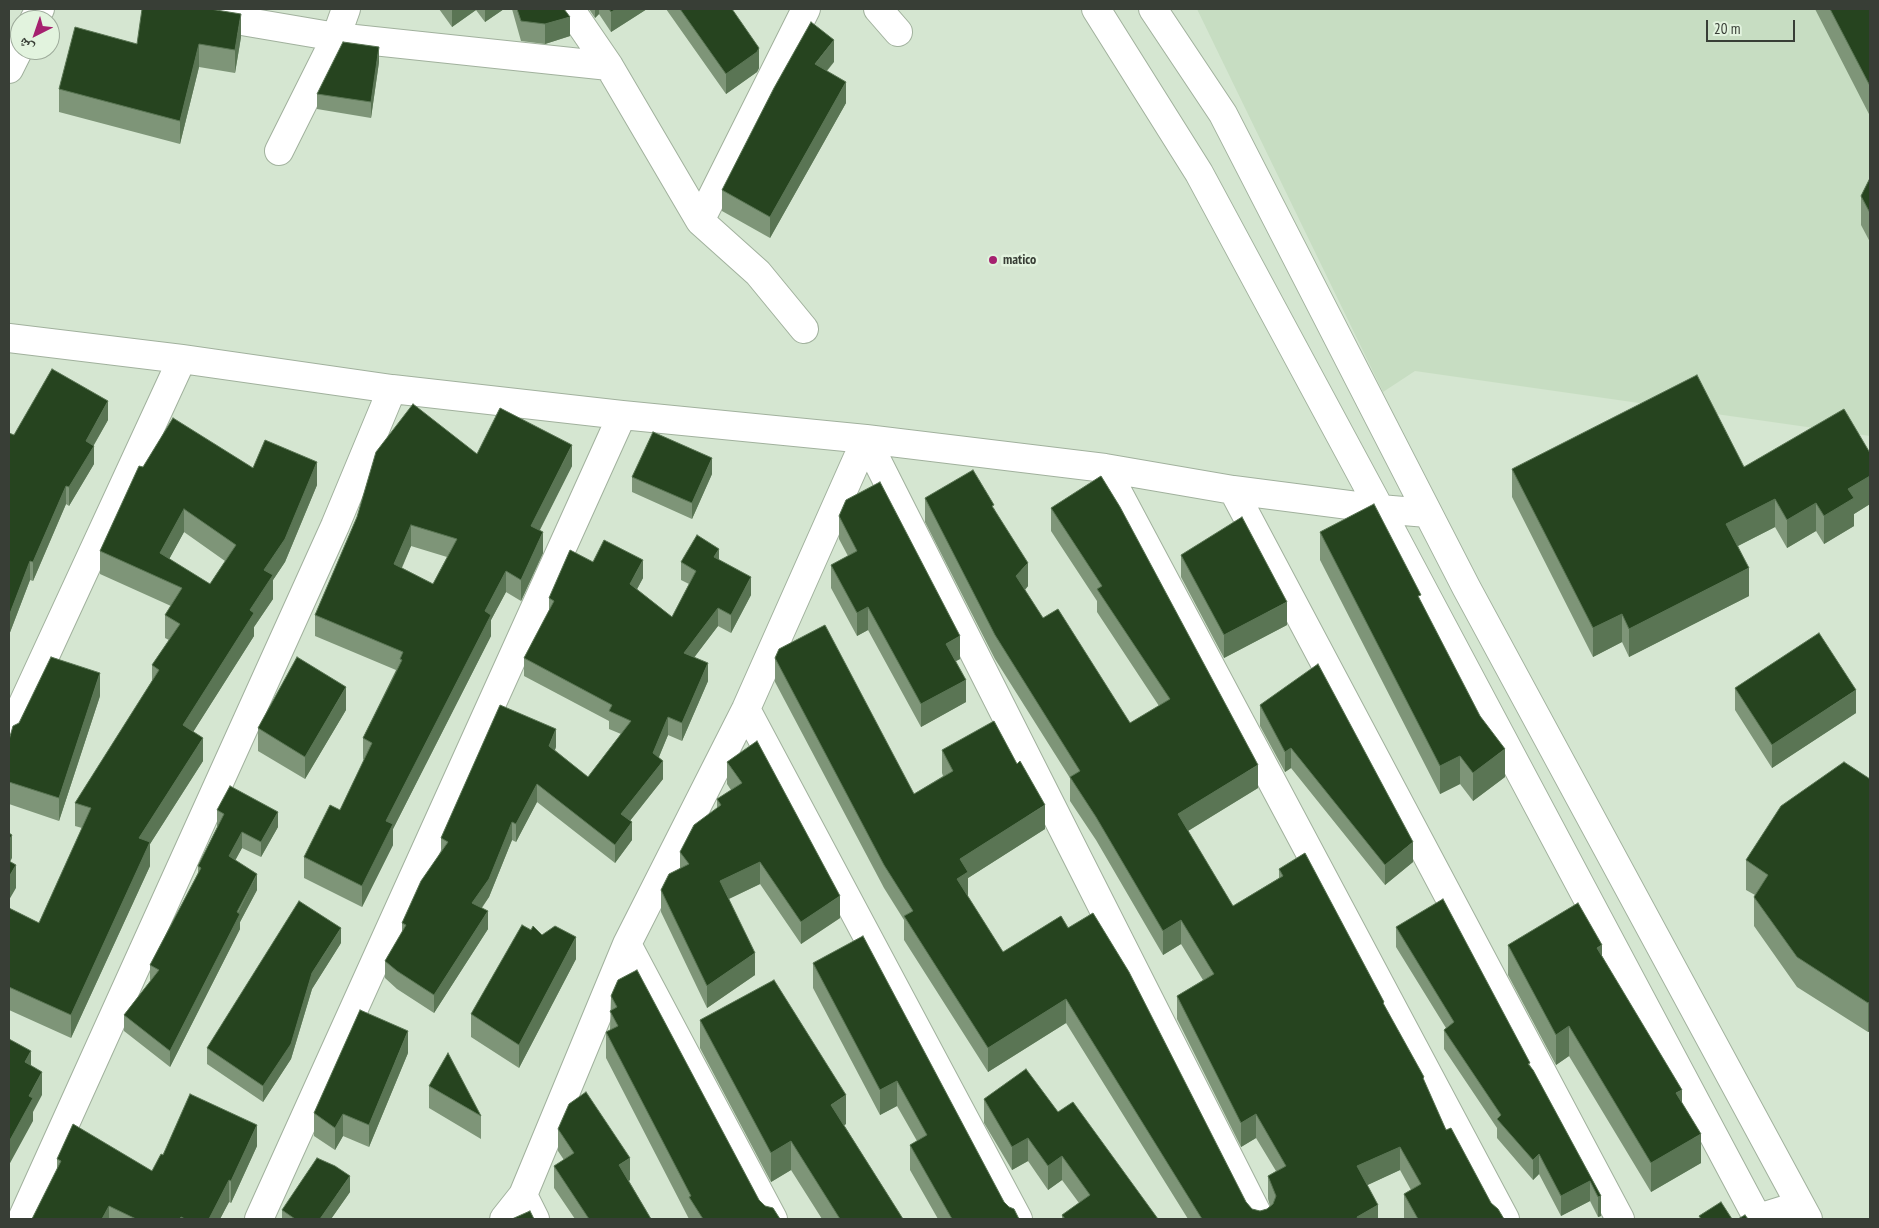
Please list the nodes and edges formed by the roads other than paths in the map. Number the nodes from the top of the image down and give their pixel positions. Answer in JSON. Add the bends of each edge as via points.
{"nodes":[{"id":1,"x":171,"y":9,"type":"edge"},
{"id":2,"x":289,"y":9,"type":"edge"},
{"id":3,"x":346,"y":9,"type":"edge"},
{"id":4,"x":570,"y":9,"type":"edge"},
{"id":5,"x":806,"y":9,"type":"edge"},
{"id":6,"x":878,"y":9,"type":"edge"},
{"id":7,"x":1096,"y":9,"type":"edge"},
{"id":8,"x":1154,"y":9,"type":"edge"},
{"id":9,"x":898,"y":32,"type":"dead end"},
{"id":10,"x":336,"y":37,"type":"junction"},
{"id":11,"x":609,"y":66,"type":"junction"},
{"id":12,"x":279,"y":151,"type":"dead end"},
{"id":13,"x":700,"y":221,"type":"junction"},
{"id":14,"x":804,"y":328,"type":"dead end"},
{"id":15,"x":9,"y":338,"type":"edge"},
{"id":16,"x":182,"y":359,"type":"junction"},
{"id":17,"x":392,"y":390,"type":"junction"},
{"id":18,"x":622,"y":415,"type":"junction"},
{"id":19,"x":866,"y":439,"type":"junction"},
{"id":20,"x":1105,"y":468,"type":"junction"},
{"id":21,"x":1233,"y":490,"type":"junction"},
{"id":22,"x":1380,"y":509,"type":"junction"},
{"id":23,"x":1427,"y":513,"type":"junction"},
{"id":24,"x":746,"y":710,"type":"junction"},
{"id":25,"x":9,"y":734,"type":"edge"},
{"id":26,"x":627,"y":944,"type":"junction"},
{"id":27,"x":523,"y":1195,"type":"junction"},
{"id":28,"x":1804,"y":1212,"type":"edge"},
{"id":29,"x":22,"y":1219,"type":"edge"},
{"id":30,"x":259,"y":1219,"type":"edge"},
{"id":31,"x":504,"y":1219,"type":"edge"},
{"id":32,"x":535,"y":1219,"type":"edge"},
{"id":33,"x":773,"y":1219,"type":"edge"},
{"id":34,"x":1018,"y":1219,"type":"edge"},
{"id":35,"x":1260,"y":1219,"type":"edge"},
{"id":36,"x":1505,"y":1219,"type":"edge"},
{"id":37,"x":1620,"y":1219,"type":"edge"},
{"id":38,"x":1757,"y":1219,"type":"edge"}],
"edges":[{"from":1,"to":10,"type":"street"},
{"from":2,"to":10,"type":"street"},
{"from":3,"to":10,"type":"street"},
{"from":4,"to":11,"type":"street"},
{"from":5,"to":13,"type":"street"},
{"from":6,"to":9,"type":"street"},
{"from":7,"to":22,"type":"street","via":[[1199,173]]},
{"from":8,"to":23,"type":"street","via":[[1224,114]]},
{"from":10,"to":11,"type":"street"},
{"from":10,"to":12,"type":"street"},
{"from":11,"to":13,"type":"street"},
{"from":13,"to":14,"type":"street","via":[[758,273]]},
{"from":15,"to":16,"type":"street"},
{"from":16,"to":17,"type":"street"},
{"from":16,"to":25,"type":"street"},
{"from":17,"to":18,"type":"street"},
{"from":17,"to":29,"type":"street","via":[[335,526]]},
{"from":18,"to":19,"type":"street"},
{"from":18,"to":30,"type":"street"},
{"from":19,"to":20,"type":"street"},
{"from":19,"to":24,"type":"street"},
{"from":19,"to":35,"type":"street"},
{"from":20,"to":21,"type":"street"},
{"from":20,"to":36,"type":"street"},
{"from":21,"to":22,"type":"street"},
{"from":21,"to":37,"type":"street"},
{"from":22,"to":23,"type":"street"},
{"from":22,"to":38,"type":"street"},
{"from":23,"to":28,"type":"street"},
{"from":24,"to":26,"type":"street"},
{"from":24,"to":34,"type":"street"},
{"from":26,"to":27,"type":"street"},
{"from":26,"to":33,"type":"street"},
{"from":27,"to":31,"type":"street"},
{"from":27,"to":32,"type":"street"},
{"from":28,"to":38,"type":"street"}]}
